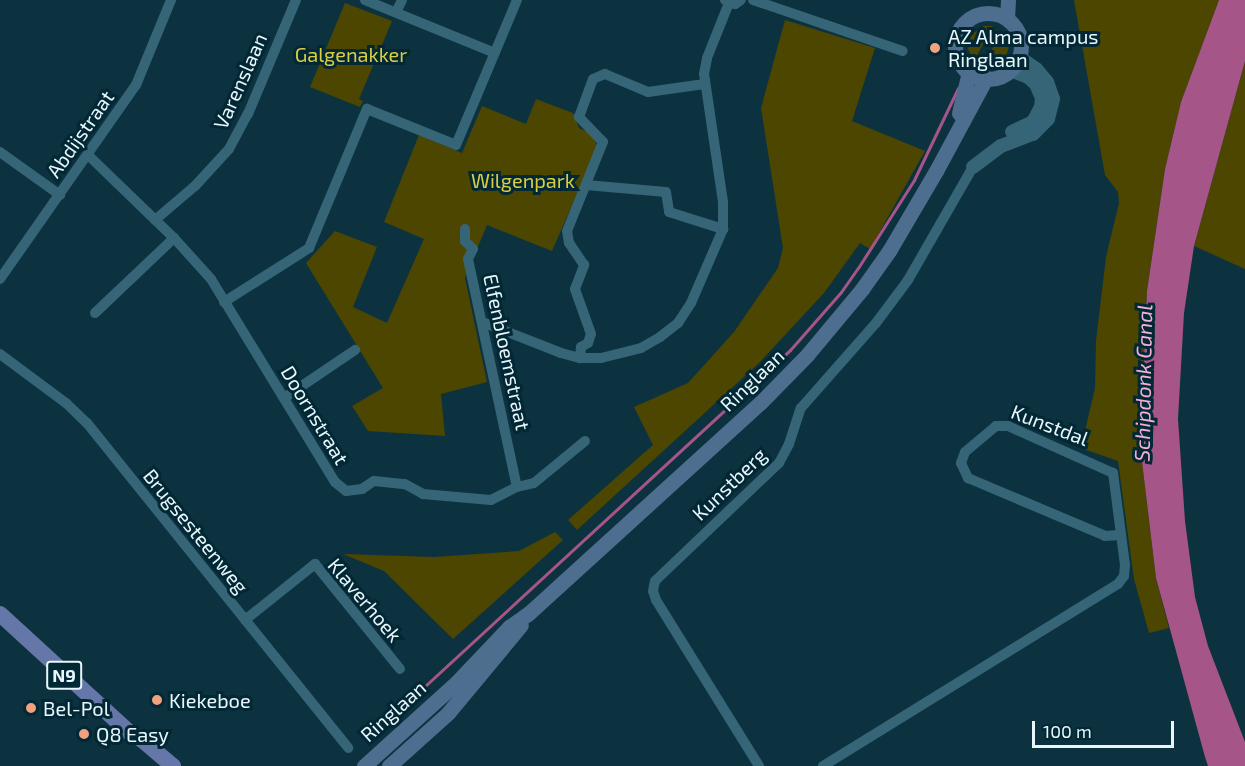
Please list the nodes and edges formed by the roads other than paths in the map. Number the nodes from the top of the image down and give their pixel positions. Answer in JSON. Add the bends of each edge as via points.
{"nodes":[{"id":1,"x":171,"y":0,"type":"edge"},
{"id":2,"x":296,"y":0,"type":"edge"},
{"id":3,"x":365,"y":0,"type":"edge"},
{"id":4,"x":402,"y":0,"type":"edge"},
{"id":5,"x":517,"y":0,"type":"edge"},
{"id":6,"x":741,"y":0,"type":"edge"},
{"id":7,"x":753,"y":0,"type":"edge"},
{"id":8,"x":1008,"y":0,"type":"edge"},
{"id":9,"x":727,"y":2,"type":"edge"},
{"id":10,"x":993,"y":7,"type":"edge"},
{"id":11,"x":396,"y":12,"type":"junction"},
{"id":12,"x":1007,"y":19,"type":"junction"},
{"id":13,"x":903,"y":51,"type":"dead end"},
{"id":14,"x":495,"y":53,"type":"junction"},
{"id":15,"x":1015,"y":63,"type":"junction"},
{"id":16,"x":969,"y":72,"type":"junction"},
{"id":17,"x":986,"y":78,"type":"junction"},
{"id":18,"x":704,"y":84,"type":"junction"},
{"id":19,"x":953,"y":136,"type":"junction"},
{"id":20,"x":0,"y":152,"type":"edge"},
{"id":21,"x":88,"y":155,"type":"junction"},
{"id":22,"x":973,"y":167,"type":"joint"},
{"id":23,"x":586,"y":185,"type":"junction"},
{"id":24,"x":60,"y":195,"type":"junction"},
{"id":25,"x":155,"y":220,"type":"junction"},
{"id":26,"x":465,"y":229,"type":"dead end"},
{"id":27,"x":723,"y":229,"type":"junction"},
{"id":28,"x":174,"y":238,"type":"junction"},
{"id":29,"x":0,"y":279,"type":"edge"},
{"id":30,"x":224,"y":302,"type":"junction"},
{"id":31,"x":95,"y":313,"type":"dead end"},
{"id":32,"x":482,"y":322,"type":"junction"},
{"id":33,"x":355,"y":350,"type":"dead end"},
{"id":34,"x":0,"y":354,"type":"edge"},
{"id":35,"x":580,"y":358,"type":"junction"},
{"id":36,"x":284,"y":398,"type":"junction"},
{"id":37,"x":585,"y":441,"type":"dead end"},
{"id":38,"x":516,"y":487,"type":"junction"},
{"id":39,"x":1120,"y":535,"type":"junction"},
{"id":40,"x":529,"y":613,"type":"junction"},
{"id":41,"x":0,"y":614,"type":"edge"},
{"id":42,"x":245,"y":620,"type":"junction"},
{"id":43,"x":399,"y":669,"type":"dead end"},
{"id":44,"x":131,"y":734,"type":"junction"},
{"id":45,"x":348,"y":748,"type":"dead end"},
{"id":46,"x":155,"y":766,"type":"edge"},
{"id":47,"x":172,"y":766,"type":"edge"},
{"id":48,"x":364,"y":766,"type":"edge"},
{"id":49,"x":389,"y":766,"type":"edge"},
{"id":50,"x":759,"y":766,"type":"edge"},
{"id":51,"x":823,"y":766,"type":"edge"}],
"edges":[{"from":1,"to":21,"type":"street","name":"Abdijstraat","via":[[136,85]]},
{"from":2,"to":25,"type":"street","name":"Varenslaan","via":[[248,114],[228,149],[195,186]]},
{"from":3,"to":11,"type":"street"},
{"from":4,"to":11,"type":"street"},
{"from":5,"to":14,"type":"street"},
{"from":6,"to":9,"type":"street","via":[[735,4]]},
{"from":7,"to":13,"type":"street"},
{"from":8,"to":12,"type":"main road"},
{"from":9,"to":18,"type":"street","via":[[707,58]]},
{"from":10,"to":12,"type":"main road"},
{"from":10,"to":16,"type":"main road","via":[[970,18],[958,34],[956,52]]},
{"from":11,"to":14,"type":"street"},
{"from":12,"to":15,"type":"main road","via":[[1020,37]]},
{"from":14,"to":30,"type":"street","via":[[456,144],[367,109],[309,248]]},
{"from":15,"to":17,"type":"main road","via":[[999,76]]},
{"from":15,"to":22,"type":"street","via":[[1036,84],[1041,107],[1033,122],[986,145],[973,160]]},
{"from":16,"to":17,"type":"main road"},
{"from":16,"to":19,"type":"main road","name":"Ringlaan"},
{"from":17,"to":19,"type":"main road","name":"Ringlaan"},
{"from":18,"to":23,"type":"street","via":[[648,92],[605,74],[593,79],[579,117],[603,142]]},
{"from":18,"to":27,"type":"street","via":[[723,202]]},
{"from":19,"to":40,"type":"main road","name":"Ringlaan","via":[[889,251],[814,348],[760,403]]},
{"from":20,"to":24,"type":"street"},
{"from":21,"to":24,"type":"street","name":"Abdijstraat"},
{"from":21,"to":25,"type":"street","name":"Doornstraat"},
{"from":22,"to":50,"type":"street","name":"Kunstberg","via":[[908,280],[876,323],[801,408],[780,463],[655,581],[656,600]]},
{"from":23,"to":27,"type":"street","via":[[666,192],[669,212]]},
{"from":23,"to":35,"type":"street","via":[[567,231],[569,243],[584,265],[575,289],[591,334],[588,343],[581,347]]},
{"from":24,"to":29,"type":"street","name":"Abdijstraat"},
{"from":25,"to":28,"type":"street","name":"Doornstraat"},
{"from":26,"to":32,"type":"street","name":"Elfenbloemstraat","via":[[465,241],[473,249],[468,259]]},
{"from":27,"to":35,"type":"street","via":[[691,303],[678,323],[641,348],[601,358]]},
{"from":28,"to":30,"type":"street","name":"Doornstraat","via":[[211,279]]},
{"from":28,"to":31,"type":"street"},
{"from":30,"to":36,"type":"street","name":"Doornstraat"},
{"from":32,"to":35,"type":"street"},
{"from":32,"to":38,"type":"street","name":"Elfenbloemstraat"},
{"from":33,"to":36,"type":"street"},
{"from":34,"to":42,"type":"street","name":"Brugsesteenweg","via":[[87,423]]},
{"from":36,"to":38,"type":"street","name":"Doornstraat","via":[[335,482],[346,491],[362,489],[374,481],[405,484],[423,494],[491,500]]},
{"from":37,"to":38,"type":"street","name":"Doornstraat","via":[[534,483]]},
{"from":39,"to":39,"type":"street","name":"Kunstdal","via":[[1116,480],[1107,468],[1002,424],[965,452],[961,463],[968,478],[1105,536]]},
{"from":39,"to":51,"type":"street","name":"Kunstdal","via":[[1125,566],[1118,584]]},
{"from":40,"to":48,"type":"main road","name":"Ringlaan","via":[[509,627],[456,683]]},
{"from":40,"to":49,"type":"main road","name":"Ringlaan","via":[[448,713]]},
{"from":41,"to":44,"type":"main road","number":"N9"},
{"from":42,"to":43,"type":"street","name":"Klaverhoek","via":[[315,564]]},
{"from":42,"to":45,"type":"street","name":"Brugsesteenweg"},
{"from":44,"to":46,"type":"main road","number":"N9"},
{"from":44,"to":47,"type":"main road","number":"N9"}]}
